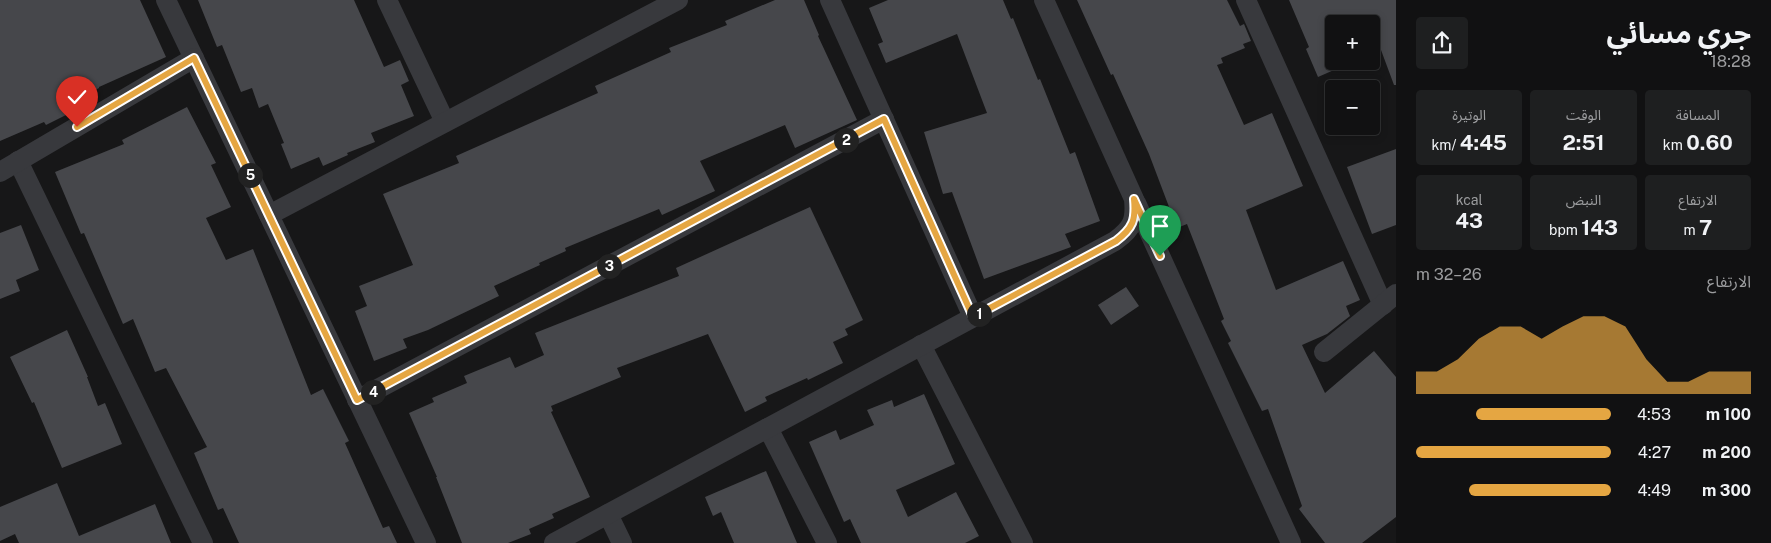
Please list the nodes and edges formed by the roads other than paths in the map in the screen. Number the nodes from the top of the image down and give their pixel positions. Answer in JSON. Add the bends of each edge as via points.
{"nodes":[{"id":1,"x":166,"y":0,"type":"edge"},
{"id":2,"x":387,"y":0,"type":"edge"},
{"id":3,"x":678,"y":0,"type":"edge"},
{"id":4,"x":830,"y":0,"type":"edge"},
{"id":5,"x":1044,"y":0,"type":"edge"},
{"id":6,"x":1246,"y":0,"type":"edge"},
{"id":7,"x":194,"y":58,"type":"junction"},
{"id":8,"x":884,"y":119,"type":"junction"},
{"id":9,"x":445,"y":122,"type":"junction"},
{"id":10,"x":18,"y":161,"type":"junction"},
{"id":11,"x":0,"y":172,"type":"edge"},
{"id":12,"x":1134,"y":199,"type":"junction"},
{"id":13,"x":269,"y":214,"type":"junction"},
{"id":14,"x":1389,"y":300,"type":"edge"},
{"id":15,"x":973,"y":317,"type":"junction"},
{"id":16,"x":921,"y":345,"type":"junction"},
{"id":17,"x":1324,"y":352,"type":"dead end"},
{"id":18,"x":357,"y":400,"type":"junction"},
{"id":19,"x":768,"y":428,"type":"junction"},
{"id":20,"x":608,"y":514,"type":"junction"},
{"id":21,"x":203,"y":543,"type":"edge"},
{"id":22,"x":426,"y":543,"type":"edge"},
{"id":23,"x":554,"y":543,"type":"edge"},
{"id":24,"x":622,"y":543,"type":"edge"},
{"id":25,"x":827,"y":543,"type":"edge"},
{"id":26,"x":1022,"y":543,"type":"edge"},
{"id":27,"x":1291,"y":543,"type":"edge"}],
"edges":[{"from":1,"to":7,"type":"street"},
{"from":2,"to":9,"type":"street"},
{"from":3,"to":9,"type":"street"},
{"from":4,"to":8,"type":"street"},
{"from":5,"to":12,"type":"street"},
{"from":6,"to":14,"type":"street"},
{"from":7,"to":10,"type":"street"},
{"from":7,"to":13,"type":"street"},
{"from":8,"to":15,"type":"street"},
{"from":8,"to":18,"type":"street"},
{"from":9,"to":13,"type":"street"},
{"from":10,"to":11,"type":"street"},
{"from":10,"to":21,"type":"street"},
{"from":12,"to":15,"type":"street","via":[[1133,224],[1116,241]]},
{"from":12,"to":27,"type":"street"},
{"from":13,"to":18,"type":"street"},
{"from":14,"to":17,"type":"street"},
{"from":15,"to":16,"type":"street"},
{"from":16,"to":19,"type":"street"},
{"from":16,"to":26,"type":"street"},
{"from":18,"to":22,"type":"street"},
{"from":19,"to":20,"type":"street"},
{"from":19,"to":25,"type":"street"},
{"from":20,"to":23,"type":"street"},
{"from":20,"to":24,"type":"street"}]}
